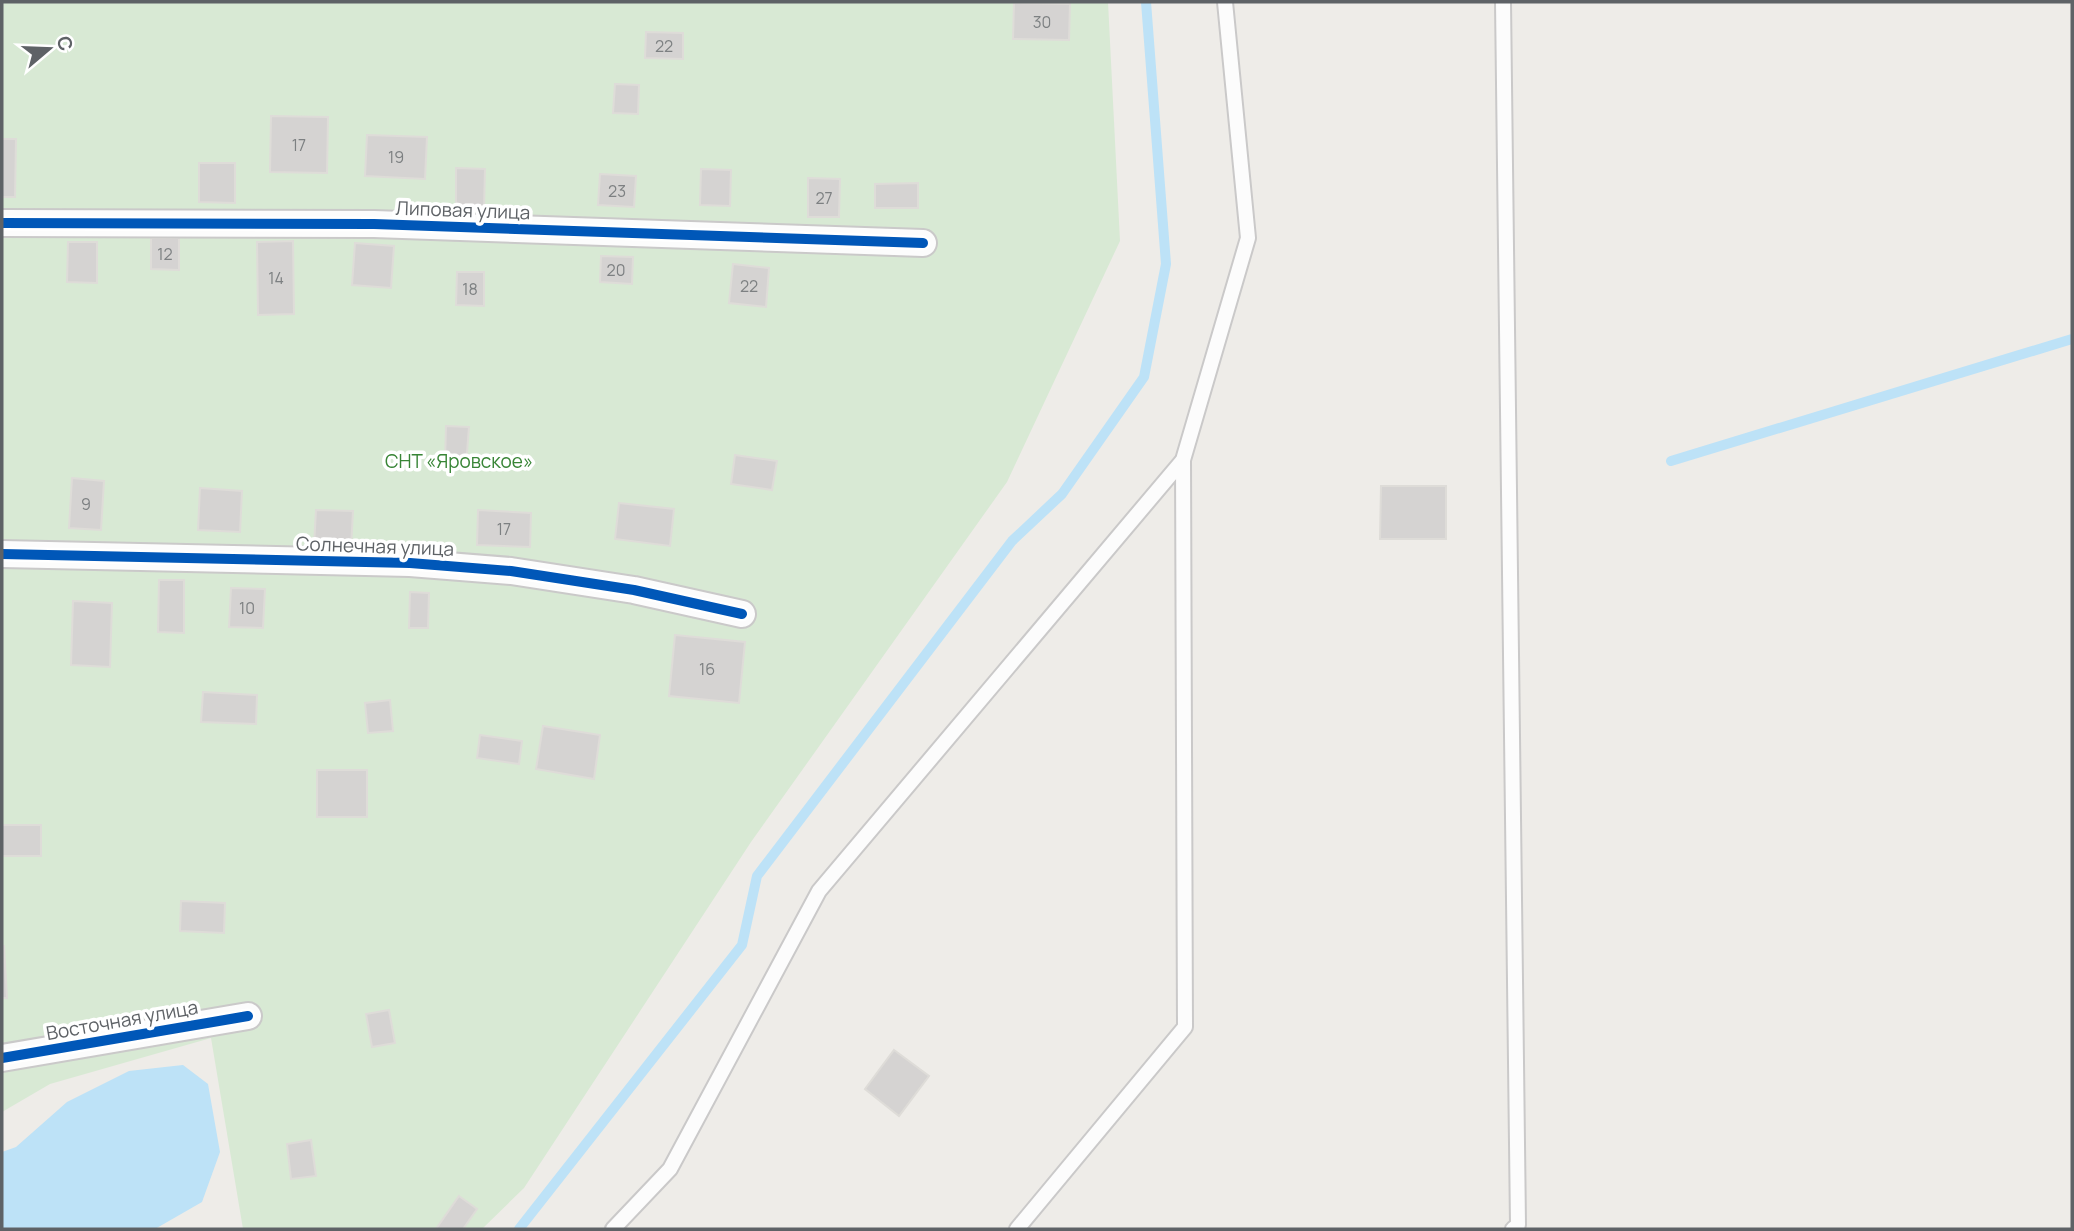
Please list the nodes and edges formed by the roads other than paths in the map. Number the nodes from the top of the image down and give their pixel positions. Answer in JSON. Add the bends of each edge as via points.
{"nodes":[{"id":1,"x":1225,"y":2,"type":"edge"},
{"id":2,"x":1503,"y":2,"type":"edge"},
{"id":3,"x":2,"y":223,"type":"edge"},
{"id":4,"x":923,"y":243,"type":"dead end"},
{"id":5,"x":1183,"y":460,"type":"junction"},
{"id":6,"x":2,"y":554,"type":"edge"},
{"id":7,"x":742,"y":614,"type":"dead end"},
{"id":8,"x":248,"y":1016,"type":"dead end"},
{"id":9,"x":2,"y":1058,"type":"edge"},
{"id":10,"x":613,"y":1229,"type":"edge"},
{"id":11,"x":1017,"y":1229,"type":"edge"},
{"id":12,"x":1513,"y":1229,"type":"edge"}],
"edges":[{"from":1,"to":5,"type":"lane","via":[[1248,239]]},
{"from":2,"to":12,"type":"lane","via":[[1518,1225]]},
{"from":3,"to":4,"type":"street","name":"Липовая улица","via":[[374,224]]},
{"from":5,"to":10,"type":"lane","via":[[819,891],[670,1169]]},
{"from":5,"to":11,"type":"lane","via":[[1185,1027]]},
{"from":6,"to":7,"type":"street","name":"Солнечная улица","via":[[410,563],[498,570],[634,590]]},
{"from":8,"to":9,"type":"street","name":"Восточная улица"}]}
